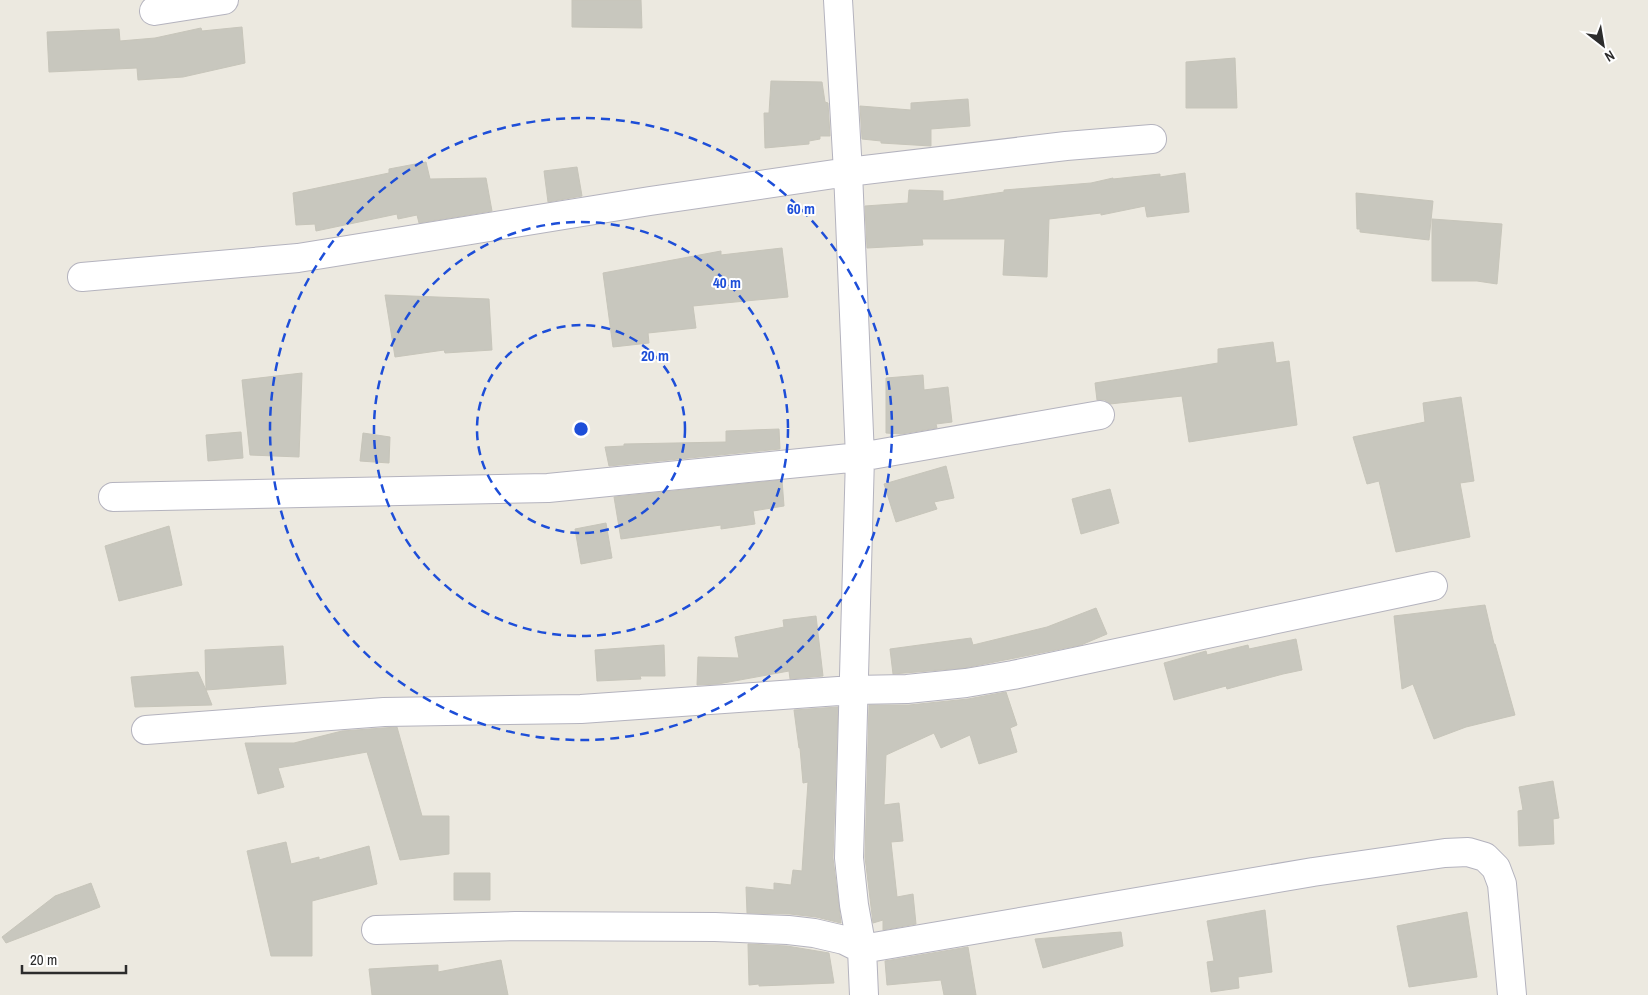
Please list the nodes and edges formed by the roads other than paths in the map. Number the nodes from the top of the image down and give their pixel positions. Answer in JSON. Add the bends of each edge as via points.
{"nodes":[{"id":1,"x":224,"y":0,"type":"edge"},
{"id":2,"x":838,"y":0,"type":"edge"},
{"id":3,"x":154,"y":12,"type":"dead end"},
{"id":4,"x":1152,"y":139,"type":"dead end"},
{"id":5,"x":848,"y":172,"type":"junction"},
{"id":6,"x":82,"y":277,"type":"dead end"},
{"id":7,"x":1100,"y":415,"type":"dead end"},
{"id":8,"x":860,"y":457,"type":"junction"},
{"id":9,"x":113,"y":497,"type":"dead end"},
{"id":10,"x":1433,"y":586,"type":"dead end"},
{"id":11,"x":853,"y":690,"type":"junction"},
{"id":12,"x":146,"y":730,"type":"dead end"},
{"id":13,"x":376,"y":930,"type":"dead end"},
{"id":14,"x":862,"y":950,"type":"junction"},
{"id":15,"x":864,"y":995,"type":"edge"},
{"id":16,"x":1512,"y":995,"type":"edge"}],
"edges":[{"from":1,"to":3,"type":"street"},
{"from":2,"to":5,"type":"street"},
{"from":4,"to":5,"type":"street"},
{"from":5,"to":6,"type":"street","via":[[298,258]]},
{"from":5,"to":8,"type":"street"},
{"from":7,"to":8,"type":"street"},
{"from":8,"to":9,"type":"street","via":[[548,488]]},
{"from":8,"to":11,"type":"street"},
{"from":10,"to":11,"type":"street","via":[[1013,675],[907,690]]},
{"from":11,"to":12,"type":"street","via":[[580,709],[384,712]]},
{"from":11,"to":14,"type":"street","via":[[849,858]]},
{"from":13,"to":14,"type":"street","via":[[515,926],[715,927],[814,933],[844,940]]},
{"from":14,"to":15,"type":"street"},
{"from":14,"to":16,"type":"street","via":[[1313,872],[1468,852],[1485,857],[1496,868],[1502,884]]}]}
